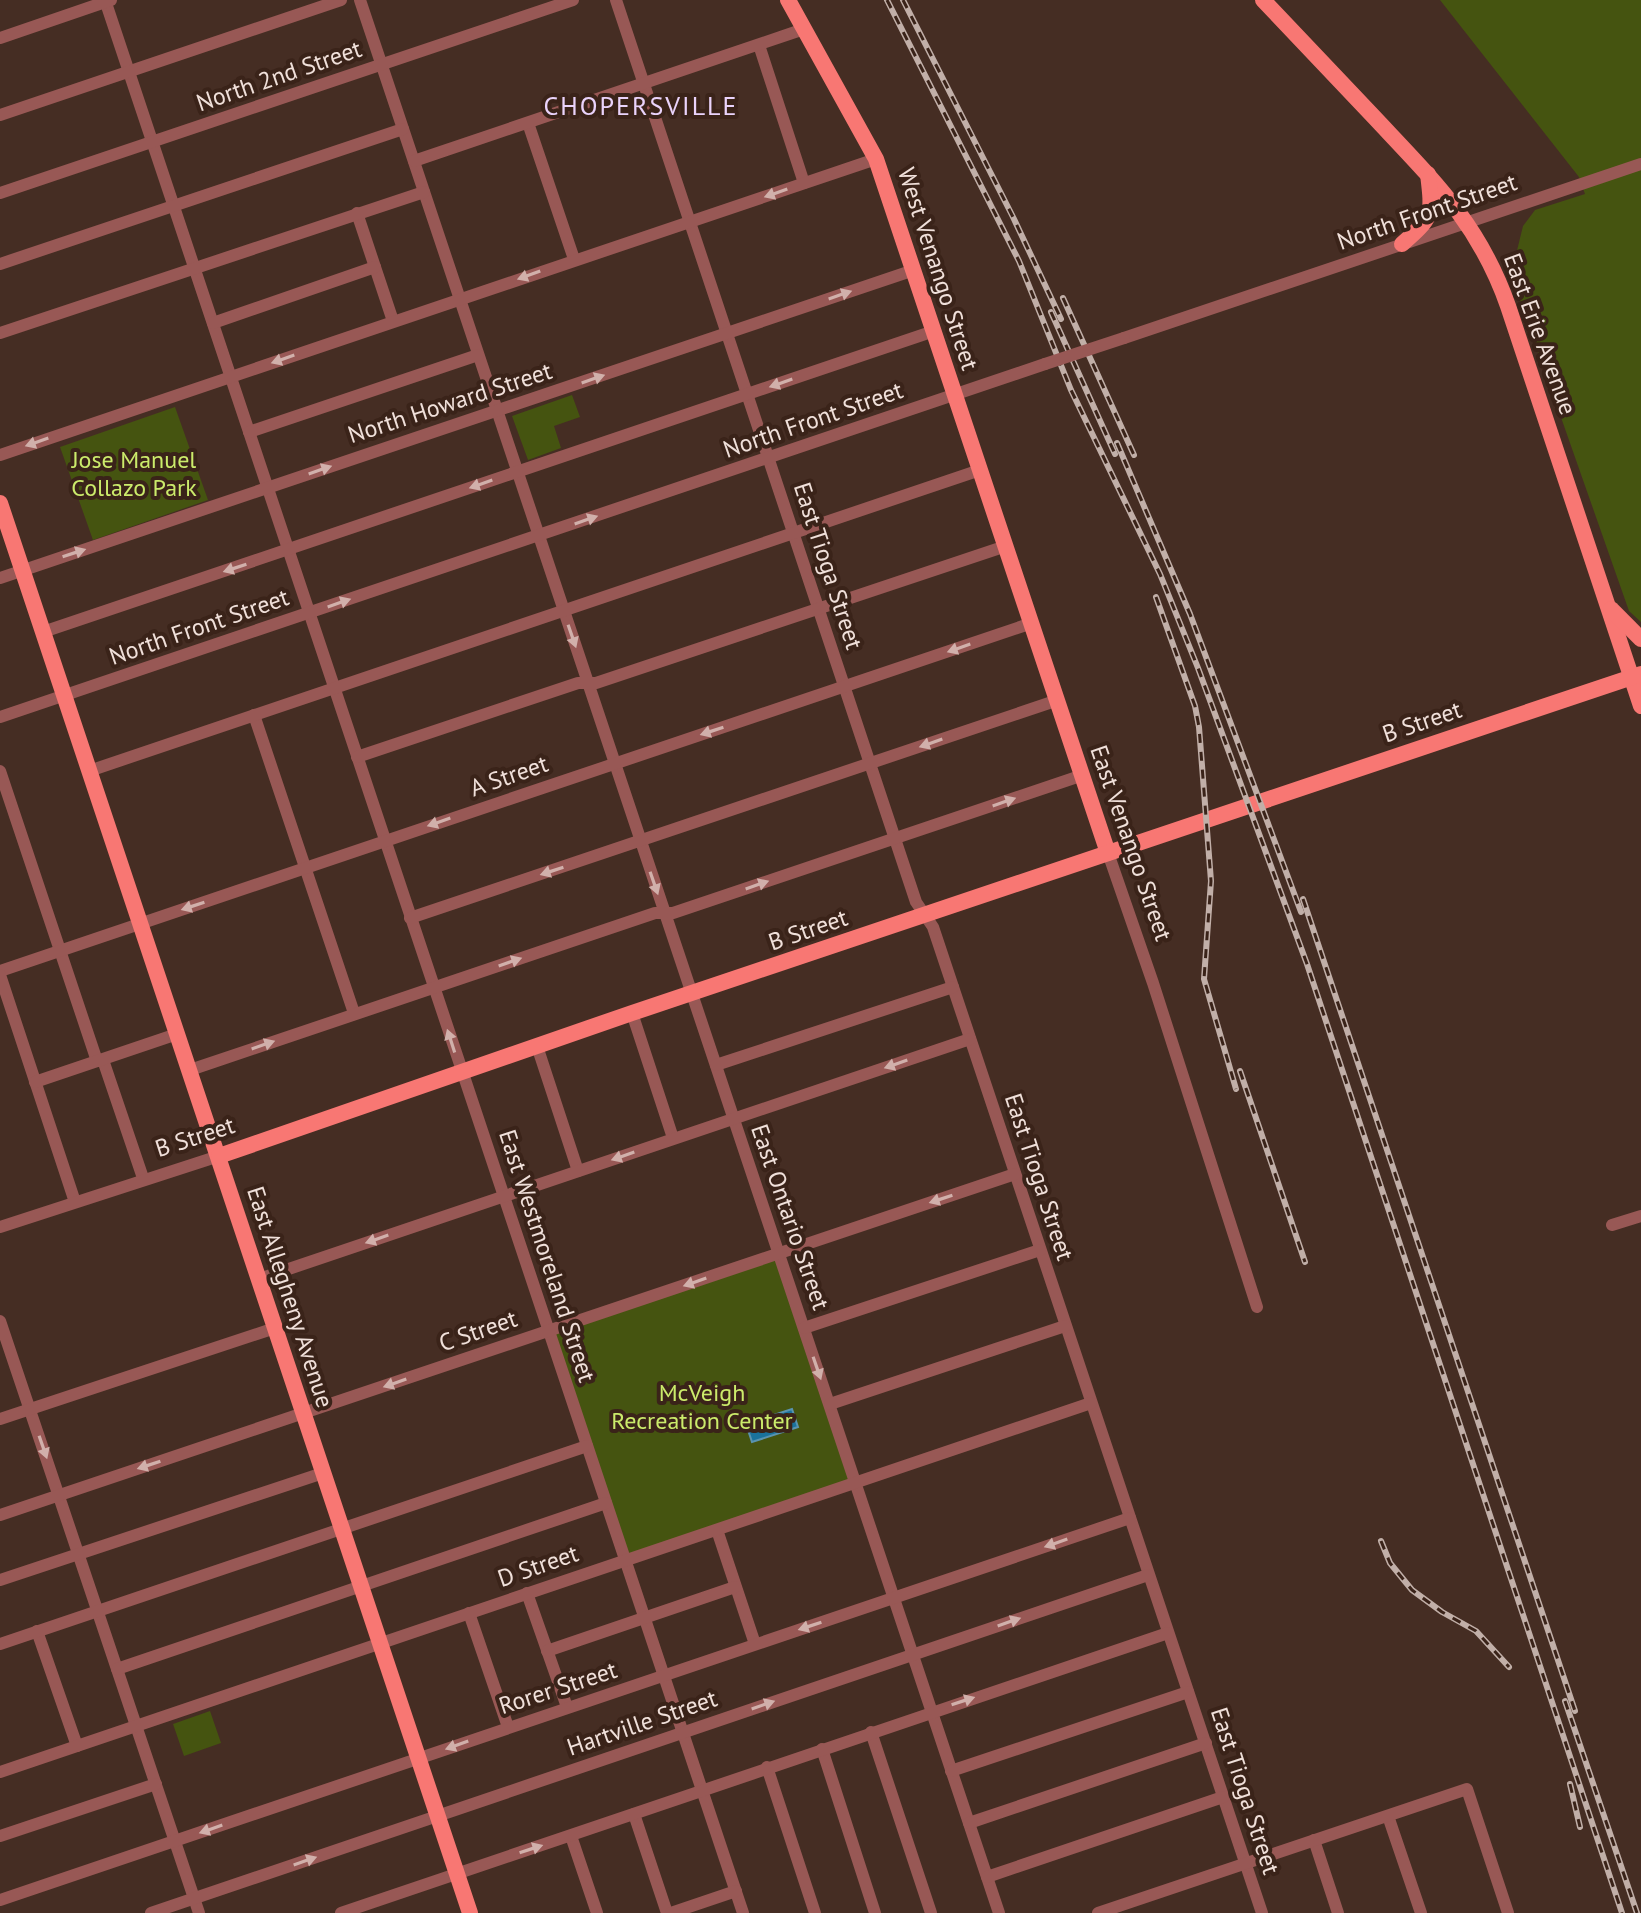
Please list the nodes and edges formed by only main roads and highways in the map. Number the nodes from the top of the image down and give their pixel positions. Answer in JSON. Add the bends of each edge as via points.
{"nodes":[{"id":1,"x":788,"y":0,"type":"edge"},
{"id":2,"x":1263,"y":0,"type":"edge"},
{"id":3,"x":1428,"y":174,"type":"junction"},
{"id":4,"x":1402,"y":244,"type":"road end"},
{"id":5,"x":955,"y":395,"type":"joint"},
{"id":6,"x":0,"y":503,"type":"edge"},
{"id":7,"x":1604,"y":595,"type":"junction"},
{"id":8,"x":1641,"y":639,"type":"edge"},
{"id":9,"x":1636,"y":676,"type":"edge"},
{"id":10,"x":1641,"y":706,"type":"edge"},
{"id":11,"x":1108,"y":853,"type":"junction"},
{"id":12,"x":219,"y":1156,"type":"junction"},
{"id":13,"x":470,"y":1913,"type":"edge"}],
"edges":[{"from":1,"to":5,"type":"main road","name":"West Venango Street","via":[[876,159]]},
{"from":2,"to":3,"type":"main road","name":"East Erie Avenue"},
{"from":3,"to":4,"type":"main road","via":[[1429,216]]},
{"from":3,"to":7,"type":"main road","name":"East Erie Avenue","via":[[1467,222],[1502,290]]},
{"from":5,"to":11,"type":"main road","name":"East Venango Street"},
{"from":6,"to":12,"type":"main road","name":"East Allegheny Avenue"},
{"from":7,"to":8,"type":"main road"},
{"from":7,"to":9,"type":"main road","name":"East Erie Avenue"},
{"from":9,"to":10,"type":"main road","name":"East Erie Avenue"},
{"from":9,"to":11,"type":"main road","name":"B Street"},
{"from":11,"to":12,"type":"main road","name":"B Street"},
{"from":12,"to":13,"type":"main road","name":"East Allegheny Avenue"}]}
